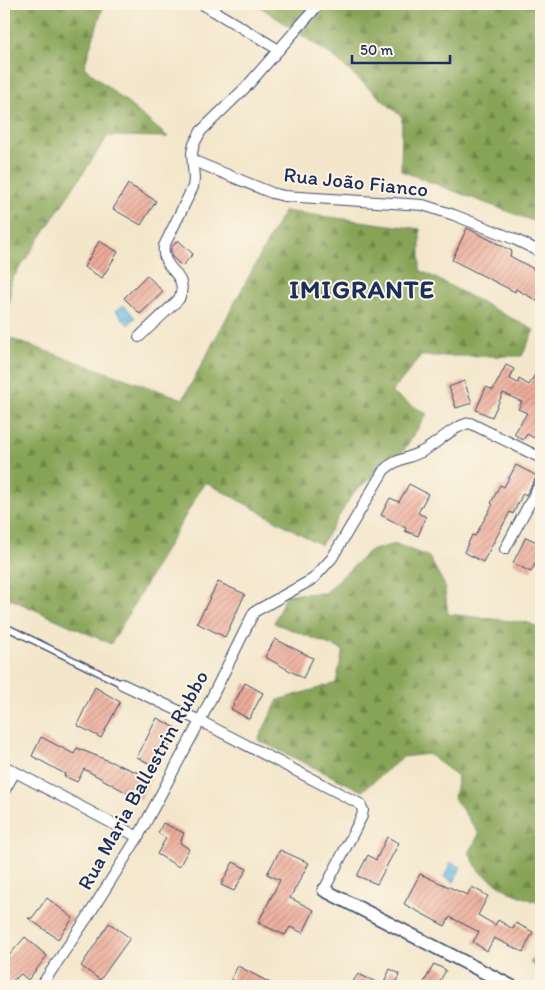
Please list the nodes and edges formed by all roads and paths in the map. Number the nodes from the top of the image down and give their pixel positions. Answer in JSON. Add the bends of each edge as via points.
{"nodes":[{"id":1,"x":202,"y":4,"type":"edge"},
{"id":2,"x":319,"y":4,"type":"edge"},
{"id":3,"x":279,"y":50,"type":"junction"},
{"id":4,"x":194,"y":161,"type":"junction"},
{"id":5,"x":541,"y":252,"type":"edge"},
{"id":6,"x":139,"y":337,"type":"dead end"},
{"id":7,"x":541,"y":458,"type":"edge"},
{"id":8,"x":541,"y":482,"type":"edge"},
{"id":9,"x":505,"y":549,"type":"dead end"},
{"id":10,"x":4,"y":626,"type":"edge"},
{"id":11,"x":122,"y":684,"type":"joint"},
{"id":12,"x":200,"y":721,"type":"junction"},
{"id":13,"x":4,"y":766,"type":"edge"},
{"id":14,"x":15,"y":772,"type":"junction"},
{"id":15,"x":4,"y":791,"type":"edge"},
{"id":16,"x":138,"y":837,"type":"junction"},
{"id":17,"x":324,"y":890,"type":"joint"},
{"id":18,"x":503,"y":985,"type":"edge"},
{"id":19,"x":41,"y":986,"type":"edge"}],
"edges":[{"from":1,"to":3,"type":"street"},
{"from":2,"to":3,"type":"street"},
{"from":3,"to":4,"type":"street","via":[[248,86],[201,131],[194,144]]},
{"from":4,"to":5,"type":"street","name":"Rua João Fianco","via":[[284,196],[423,205]]},
{"from":4,"to":6,"type":"street","via":[[192,186],[162,253],[182,282],[182,294]]},
{"from":7,"to":12,"type":"street","name":"Rua Maria Ballestrin Rubbo","via":[[470,423],[460,426],[422,452],[388,466],[332,558],[313,579],[254,612]]},
{"from":8,"to":9,"type":"street"},
{"from":10,"to":11,"type":"lane"},
{"from":11,"to":12,"type":"street"},
{"from":12,"to":16,"type":"street","name":"Rua Maria Ballestrin Rubbo"},
{"from":12,"to":17,"type":"street","via":[[360,804],[362,816]]},
{"from":13,"to":14,"type":"street"},
{"from":14,"to":15,"type":"street"},
{"from":14,"to":16,"type":"street"},
{"from":16,"to":19,"type":"street","name":"Rua Maria Ballestrin Rubbo"},
{"from":17,"to":18,"type":"street"}]}
